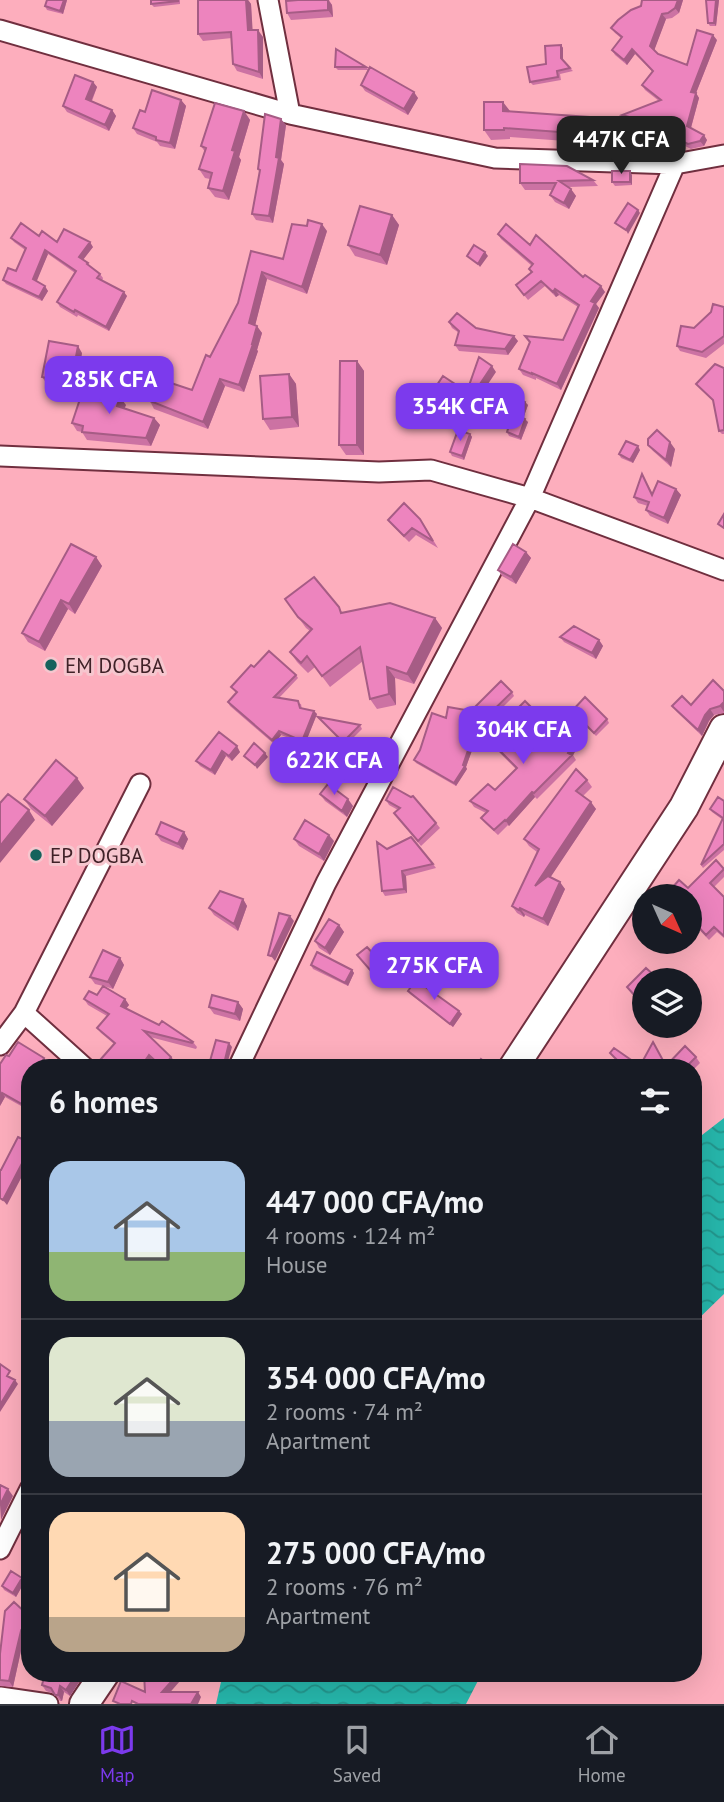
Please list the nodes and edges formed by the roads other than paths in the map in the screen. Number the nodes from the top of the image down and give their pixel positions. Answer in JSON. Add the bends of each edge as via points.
{"nodes":[{"id":1,"x":268,"y":0,"type":"edge"},
{"id":2,"x":0,"y":30,"type":"edge"},
{"id":3,"x":290,"y":114,"type":"junction"},
{"id":4,"x":724,"y":155,"type":"edge"},
{"id":5,"x":675,"y":164,"type":"junction"},
{"id":6,"x":0,"y":456,"type":"edge"},
{"id":7,"x":530,"y":498,"type":"junction"},
{"id":8,"x":724,"y":570,"type":"edge"},
{"id":9,"x":724,"y":729,"type":"edge"},
{"id":10,"x":140,"y":784,"type":"dead end"},
{"id":11,"x":24,"y":1013,"type":"junction"},
{"id":12,"x":0,"y":1045,"type":"edge"},
{"id":13,"x":75,"y":1059,"type":"edge"},
{"id":14,"x":242,"y":1059,"type":"edge"},
{"id":15,"x":519,"y":1059,"type":"edge"},
{"id":16,"x":21,"y":1507,"type":"edge"},
{"id":17,"x":0,"y":1549,"type":"edge"},
{"id":18,"x":99,"y":1682,"type":"edge"},
{"id":19,"x":0,"y":1698,"type":"edge"},
{"id":20,"x":48,"y":1704,"type":"edge"},
{"id":21,"x":84,"y":1704,"type":"edge"}],
"edges":[{"from":1,"to":3,"type":"street"},
{"from":2,"to":3,"type":"street"},
{"from":3,"to":5,"type":"street","via":[[495,158]]},
{"from":4,"to":5,"type":"street"},
{"from":5,"to":7,"type":"street"},
{"from":6,"to":7,"type":"street","via":[[379,472],[431,470]]},
{"from":7,"to":8,"type":"street"},
{"from":7,"to":14,"type":"street","via":[[326,883]]},
{"from":9,"to":15,"type":"street","via":[[684,807]]},
{"from":10,"to":11,"type":"street"},
{"from":11,"to":12,"type":"street"},
{"from":11,"to":13,"type":"street"},
{"from":16,"to":17,"type":"street"},
{"from":18,"to":21,"type":"street"},
{"from":19,"to":20,"type":"street"}]}
